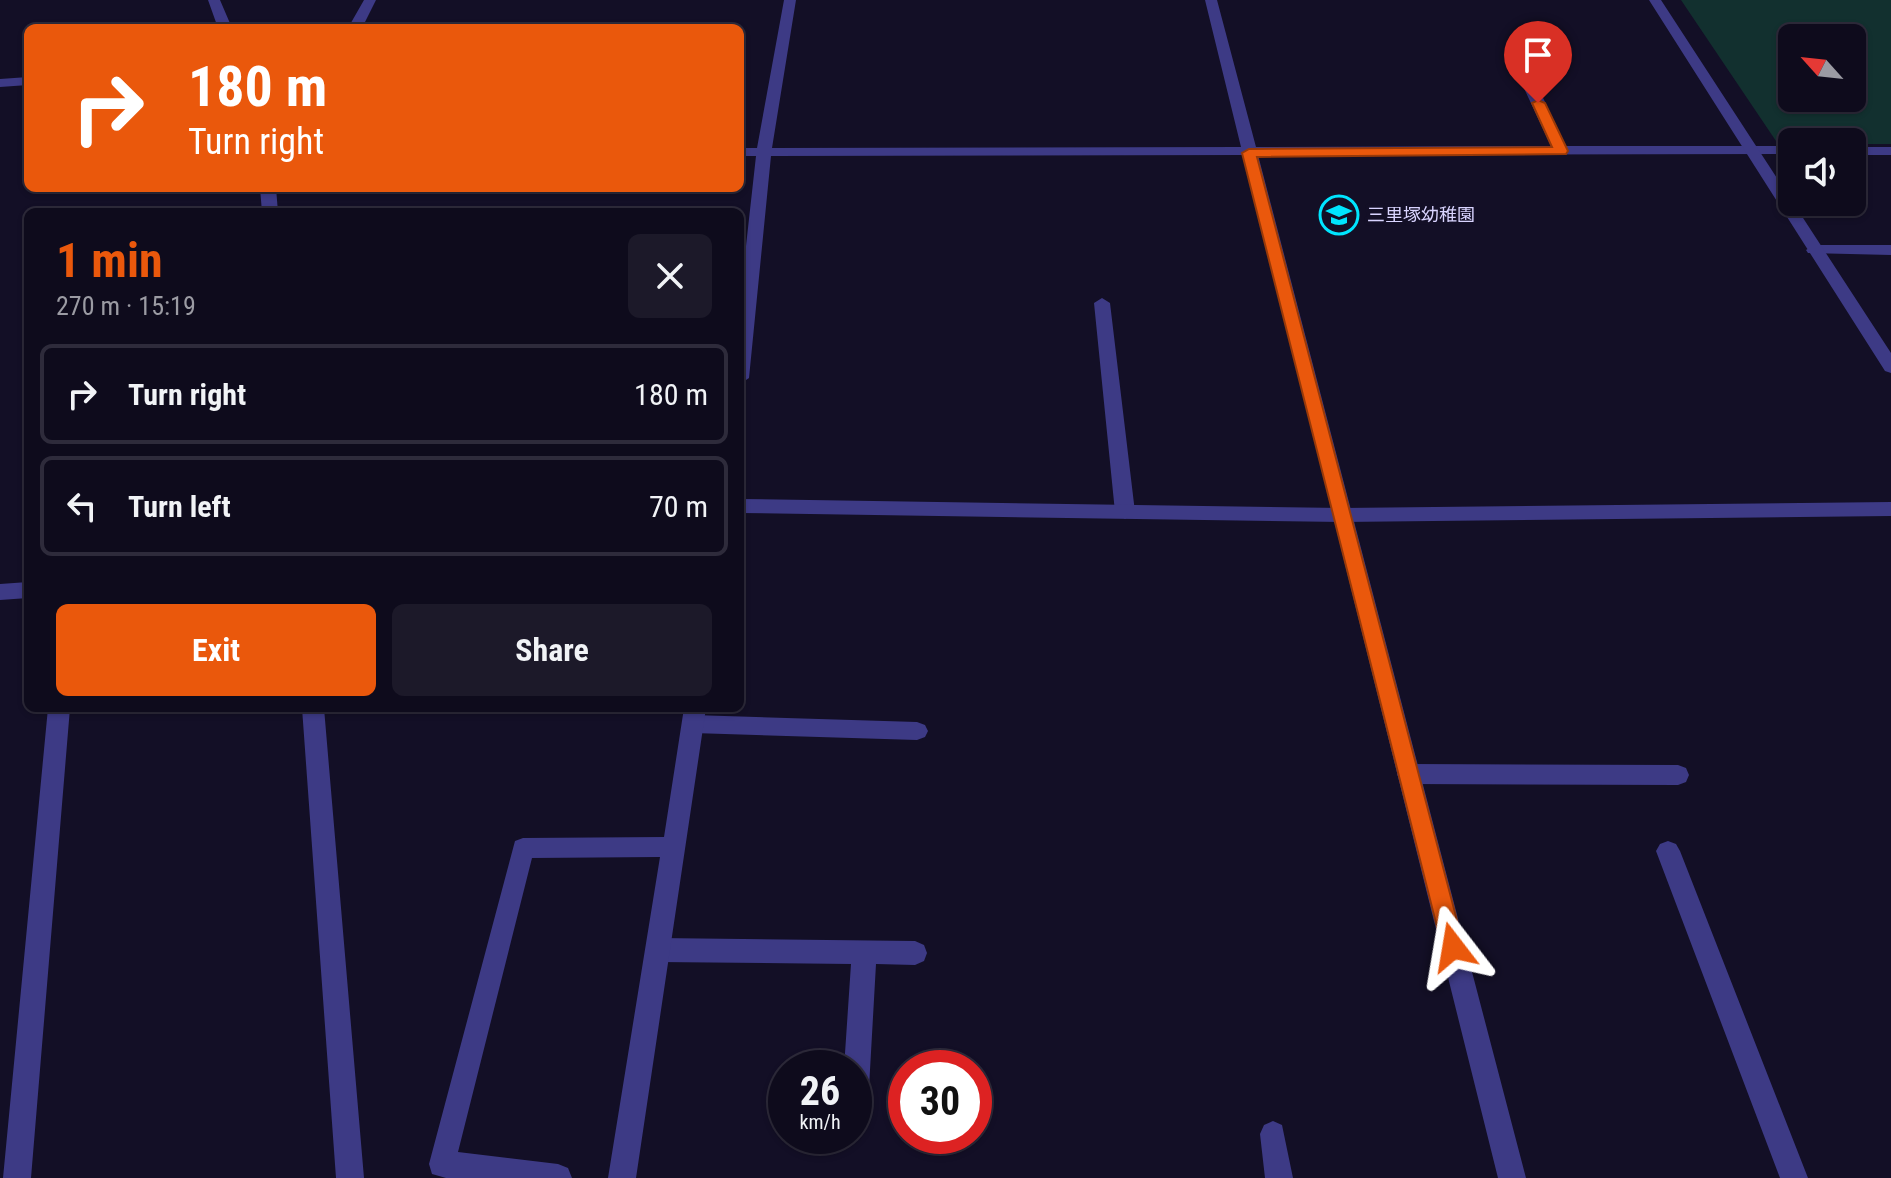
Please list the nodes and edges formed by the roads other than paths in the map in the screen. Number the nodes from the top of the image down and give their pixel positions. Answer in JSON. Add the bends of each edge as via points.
{"nodes":[{"id":1,"x":214,"y":0,"type":"edge"},
{"id":2,"x":370,"y":0,"type":"edge"},
{"id":3,"x":790,"y":0,"type":"edge"},
{"id":4,"x":1211,"y":0,"type":"edge"},
{"id":5,"x":1655,"y":0,"type":"edge"},
{"id":6,"x":223,"y":24,"type":"edge"},
{"id":7,"x":357,"y":24,"type":"edge"},
{"id":8,"x":1516,"y":56,"type":"dead end"},
{"id":9,"x":24,"y":81,"type":"edge"},
{"id":10,"x":0,"y":83,"type":"edge"},
{"id":11,"x":1752,"y":150,"type":"junction"},
{"id":12,"x":1778,"y":150,"type":"edge"},
{"id":13,"x":1561,"y":151,"type":"junction"},
{"id":14,"x":1866,"y":151,"type":"edge"},
{"id":15,"x":1891,"y":151,"type":"edge"},
{"id":16,"x":744,"y":152,"type":"edge"},
{"id":17,"x":764,"y":152,"type":"junction"},
{"id":18,"x":1249,"y":153,"type":"junction"},
{"id":19,"x":1814,"y":250,"type":"junction"},
{"id":20,"x":1891,"y":250,"type":"edge"},
{"id":21,"x":1102,"y":303,"type":"dead end"},
{"id":22,"x":744,"y":340,"type":"edge"},
{"id":23,"x":1891,"y":367,"type":"edge"},
{"id":24,"x":744,"y":506,"type":"edge"},
{"id":25,"x":1891,"y":509,"type":"edge"},
{"id":26,"x":1125,"y":512,"type":"junction"},
{"id":27,"x":1342,"y":515,"type":"junction"},
{"id":28,"x":24,"y":590,"type":"edge"},
{"id":29,"x":0,"y":592,"type":"edge"},
{"id":30,"x":59,"y":712,"type":"edge"},
{"id":31,"x":313,"y":712,"type":"edge"},
{"id":32,"x":694,"y":716,"type":"edge"},
{"id":33,"x":917,"y":731,"type":"dead end"},
{"id":34,"x":1408,"y":774,"type":"junction"},
{"id":35,"x":1678,"y":775,"type":"dead end"},
{"id":36,"x":673,"y":847,"type":"junction"},
{"id":37,"x":1668,"y":851,"type":"dead end"},
{"id":38,"x":658,"y":950,"type":"junction"},
{"id":39,"x":864,"y":952,"type":"junction"},
{"id":40,"x":915,"y":953,"type":"dead end"},
{"id":41,"x":858,"y":1050,"type":"edge"},
{"id":42,"x":1273,"y":1134,"type":"dead end"},
{"id":43,"x":17,"y":1178,"type":"edge"},
{"id":44,"x":350,"y":1178,"type":"edge"},
{"id":45,"x":558,"y":1178,"type":"edge"},
{"id":46,"x":622,"y":1178,"type":"edge"},
{"id":47,"x":1279,"y":1178,"type":"edge"},
{"id":48,"x":1512,"y":1178,"type":"edge"},
{"id":49,"x":1794,"y":1178,"type":"edge"}],
"edges":[{"from":1,"to":6,"type":"street"},
{"from":2,"to":7,"type":"street"},
{"from":3,"to":17,"type":"street"},
{"from":4,"to":18,"type":"street"},
{"from":5,"to":11,"type":"street"},
{"from":8,"to":13,"type":"street"},
{"from":9,"to":10,"type":"street"},
{"from":11,"to":12,"type":"street"},
{"from":11,"to":13,"type":"street"},
{"from":11,"to":19,"type":"street"},
{"from":13,"to":18,"type":"street"},
{"from":14,"to":15,"type":"street"},
{"from":16,"to":17,"type":"street"},
{"from":17,"to":18,"type":"street"},
{"from":17,"to":22,"type":"street"},
{"from":18,"to":27,"type":"street"},
{"from":19,"to":20,"type":"street"},
{"from":19,"to":23,"type":"street"},
{"from":21,"to":26,"type":"street"},
{"from":24,"to":26,"type":"street"},
{"from":25,"to":27,"type":"street"},
{"from":26,"to":27,"type":"street"},
{"from":27,"to":34,"type":"street"},
{"from":28,"to":29,"type":"street"},
{"from":30,"to":43,"type":"street"},
{"from":31,"to":44,"type":"street"},
{"from":32,"to":33,"type":"street"},
{"from":32,"to":36,"type":"street"},
{"from":34,"to":35,"type":"street"},
{"from":34,"to":48,"type":"street"},
{"from":36,"to":38,"type":"street"},
{"from":36,"to":45,"type":"street","via":[[523,848],[442,1164]]},
{"from":37,"to":49,"type":"street"},
{"from":38,"to":39,"type":"street"},
{"from":38,"to":46,"type":"street"},
{"from":39,"to":40,"type":"street"},
{"from":39,"to":41,"type":"street"},
{"from":42,"to":47,"type":"street"}]}
